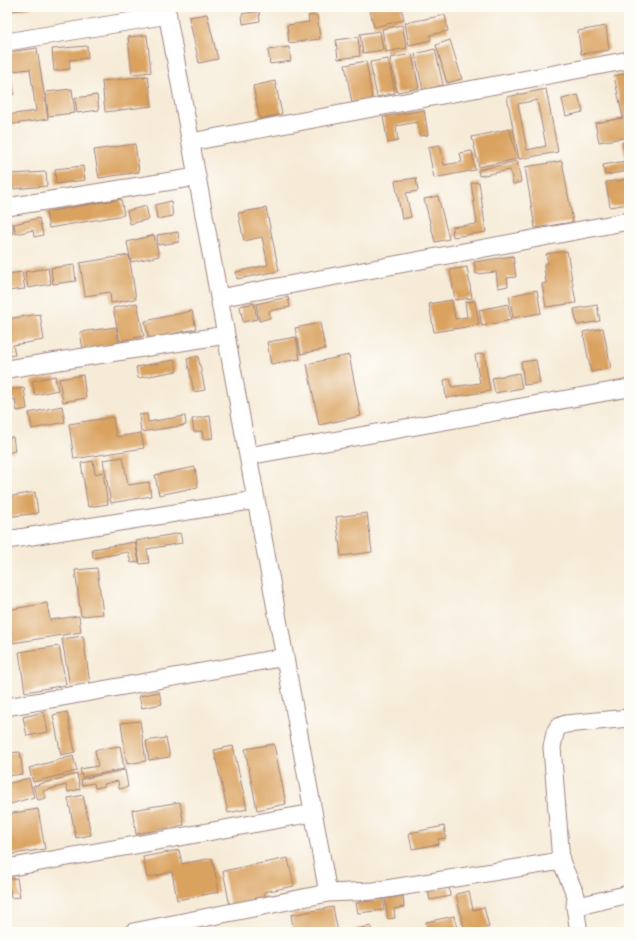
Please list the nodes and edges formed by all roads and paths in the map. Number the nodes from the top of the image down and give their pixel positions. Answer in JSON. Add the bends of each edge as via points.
{"nodes":[{"id":1,"x":167,"y":11,"type":"edge"},
{"id":2,"x":7,"y":42,"type":"edge"},
{"id":3,"x":629,"y":60,"type":"edge"},
{"id":4,"x":191,"y":142,"type":"junction"},
{"id":5,"x":197,"y":177,"type":"junction"},
{"id":6,"x":7,"y":207,"type":"edge"},
{"id":7,"x":629,"y":221,"type":"edge"},
{"id":8,"x":219,"y":298,"type":"junction"},
{"id":9,"x":226,"y":335,"type":"junction"},
{"id":10,"x":7,"y":369,"type":"edge"},
{"id":11,"x":629,"y":388,"type":"edge"},
{"id":12,"x":248,"y":456,"type":"junction"},
{"id":13,"x":256,"y":500,"type":"junction"},
{"id":14,"x":7,"y":540,"type":"edge"},
{"id":15,"x":285,"y":657,"type":"junction"},
{"id":16,"x":7,"y":707,"type":"edge"},
{"id":17,"x":629,"y":718,"type":"edge"},
{"id":18,"x":313,"y":813,"type":"junction"},
{"id":19,"x":561,"y":861,"type":"junction"},
{"id":20,"x":7,"y":868,"type":"edge"},
{"id":21,"x":328,"y":893,"type":"junction"},
{"id":22,"x":629,"y":894,"type":"edge"},
{"id":23,"x":575,"y":907,"type":"junction"},
{"id":24,"x":133,"y":932,"type":"edge"},
{"id":25,"x":579,"y":932,"type":"edge"}],
"edges":[{"from":1,"to":2,"type":"street"},
{"from":1,"to":4,"type":"street"},
{"from":3,"to":4,"type":"street"},
{"from":4,"to":5,"type":"street"},
{"from":5,"to":6,"type":"street"},
{"from":5,"to":8,"type":"street"},
{"from":7,"to":8,"type":"street"},
{"from":8,"to":9,"type":"street"},
{"from":9,"to":10,"type":"street"},
{"from":9,"to":12,"type":"street"},
{"from":11,"to":12,"type":"street"},
{"from":12,"to":13,"type":"street"},
{"from":13,"to":14,"type":"street"},
{"from":13,"to":15,"type":"street"},
{"from":15,"to":16,"type":"street"},
{"from":15,"to":18,"type":"street"},
{"from":17,"to":19,"type":"street","via":[[566,724],[558,727],[555,733],[552,747]]},
{"from":18,"to":20,"type":"street"},
{"from":18,"to":21,"type":"street"},
{"from":19,"to":21,"type":"street","via":[[374,891]]},
{"from":19,"to":23,"type":"street","via":[[576,896]]},
{"from":21,"to":24,"type":"street"},
{"from":22,"to":23,"type":"street"},
{"from":23,"to":25,"type":"street"}]}
